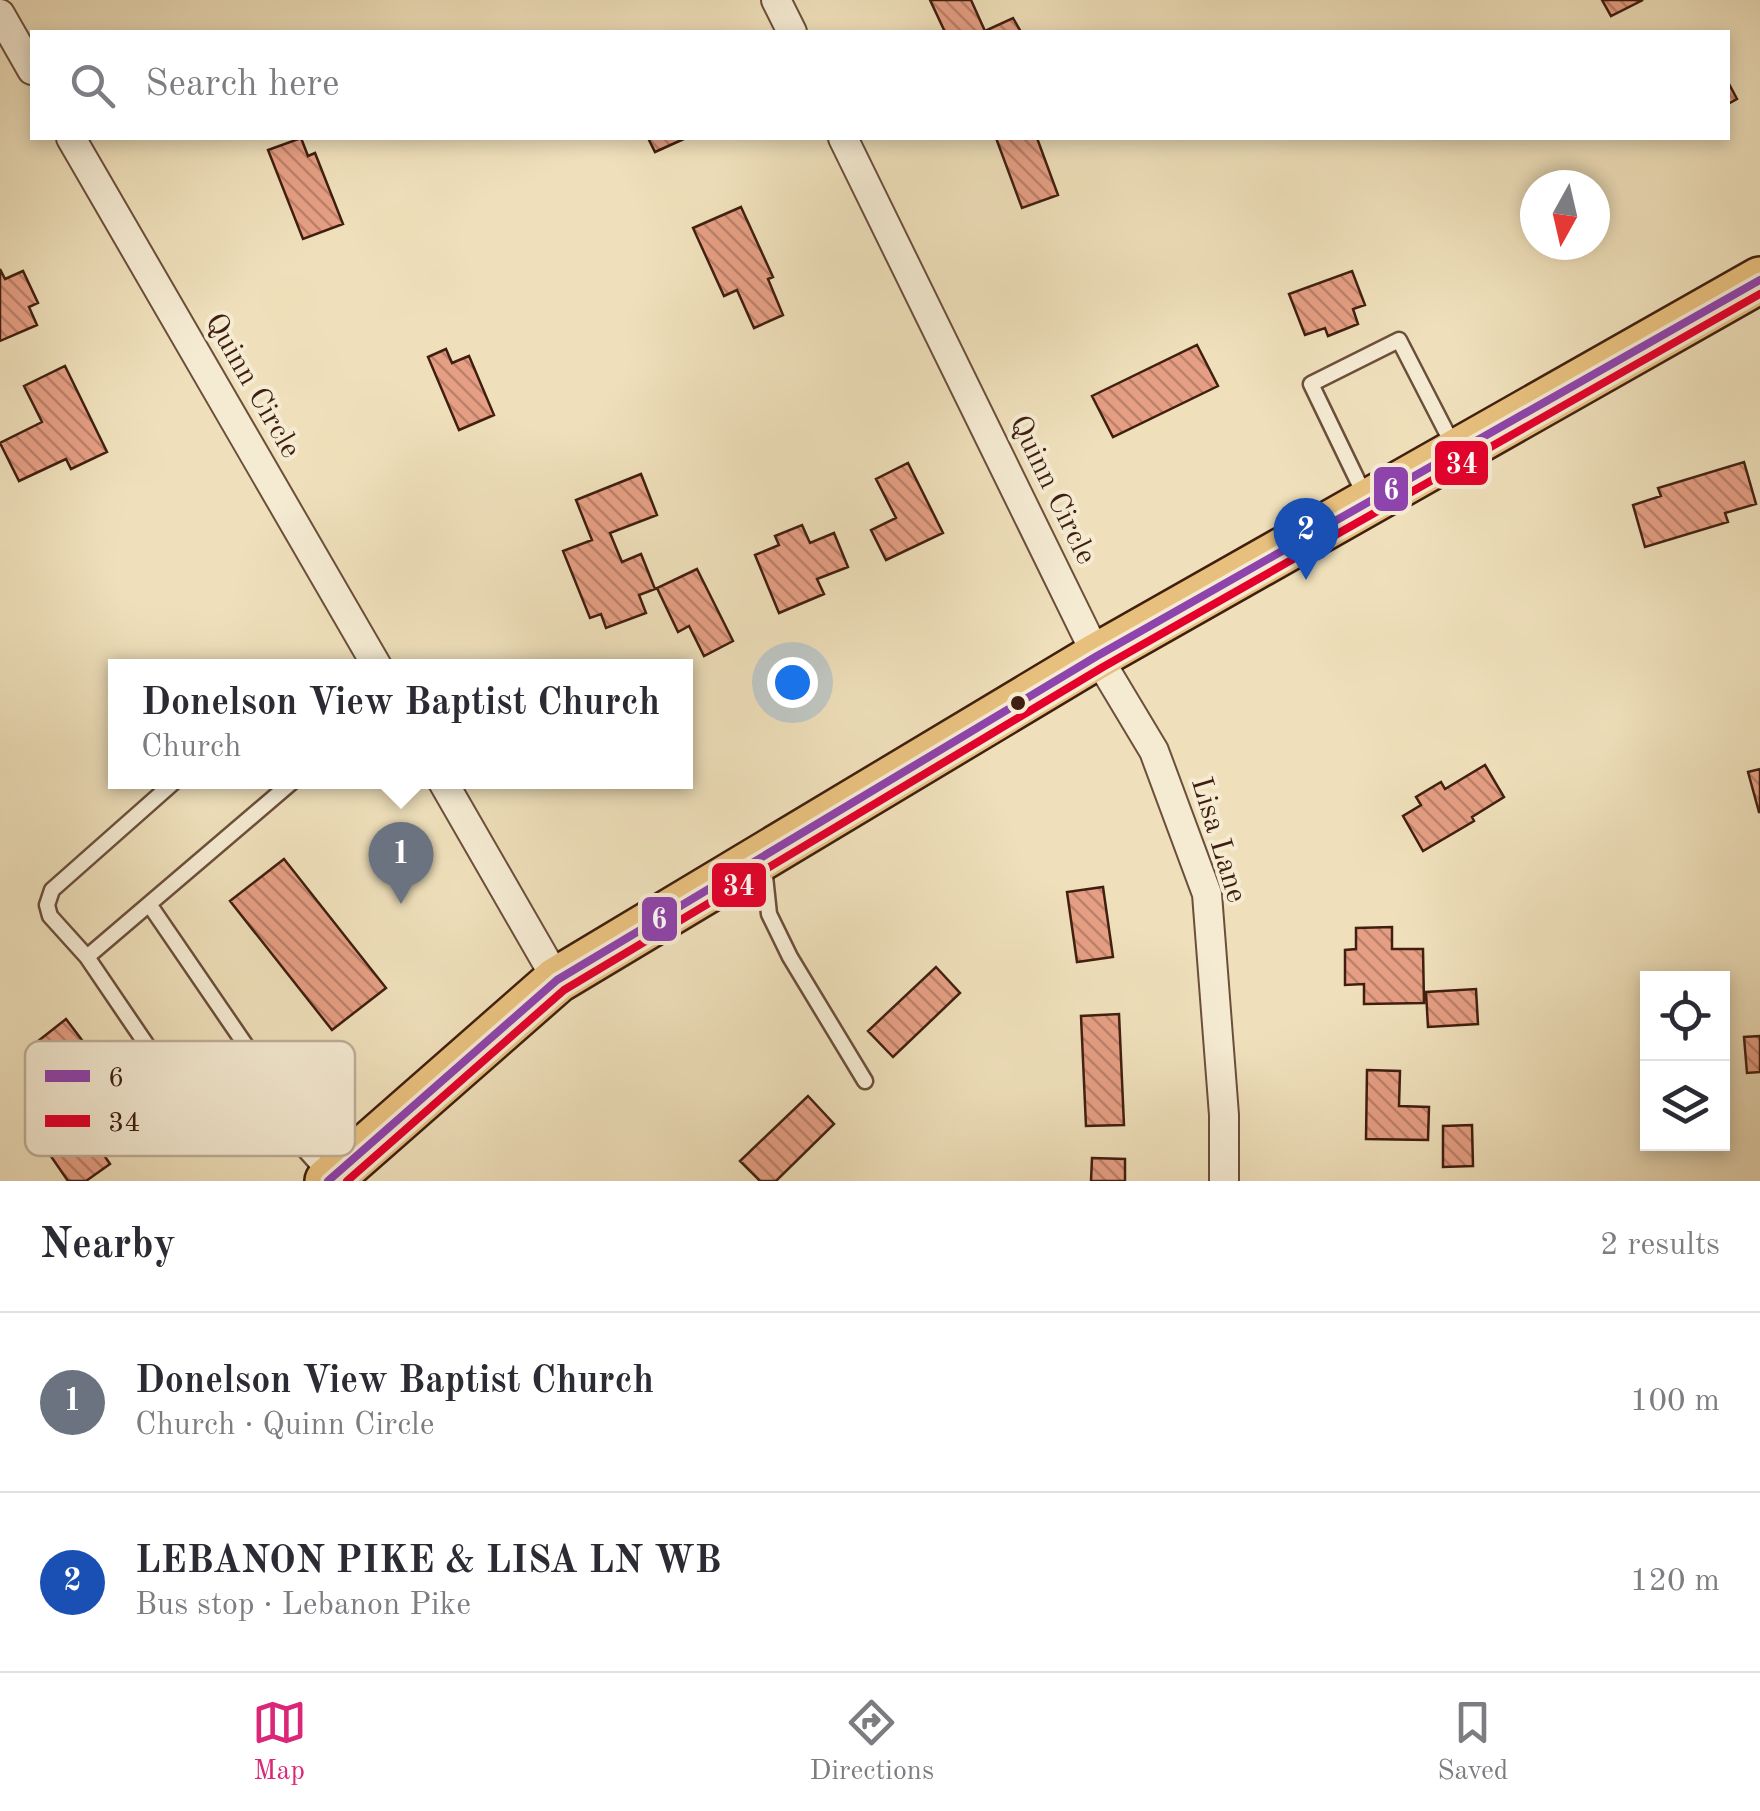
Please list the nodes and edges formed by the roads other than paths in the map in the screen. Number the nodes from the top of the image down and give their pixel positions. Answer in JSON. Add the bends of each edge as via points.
{"nodes":[{"id":1,"x":776,"y":0,"type":"edge"},
{"id":2,"x":0,"y":14,"type":"edge"},
{"id":3,"x":791,"y":30,"type":"edge"},
{"id":4,"x":30,"y":66,"type":"edge"},
{"id":5,"x":72,"y":140,"type":"edge"},
{"id":6,"x":844,"y":140,"type":"edge"},
{"id":7,"x":1760,"y":280,"type":"edge"},
{"id":8,"x":1456,"y":452,"type":"junction"},
{"id":9,"x":1368,"y":502,"type":"junction"},
{"id":10,"x":1097,"y":656,"type":"junction"},
{"id":11,"x":372,"y":659,"type":"edge"},
{"id":12,"x":166,"y":789,"type":"edge"},
{"id":13,"x":284,"y":789,"type":"edge"},
{"id":14,"x":447,"y":789,"type":"edge"},
{"id":15,"x":763,"y":856,"type":"junction"},
{"id":16,"x":149,"y":904,"type":"junction"},
{"id":17,"x":87,"y":957,"type":"junction"},
{"id":18,"x":558,"y":980,"type":"junction"},
{"id":19,"x":145,"y":1041,"type":"edge"},
{"id":20,"x":243,"y":1041,"type":"edge"},
{"id":21,"x":865,"y":1080,"type":"dead end"},
{"id":22,"x":308,"y":1156,"type":"edge"},
{"id":23,"x":329,"y":1180,"type":"edge"},
{"id":24,"x":1224,"y":1181,"type":"edge"}],
"edges":[{"from":1,"to":3,"type":"street"},
{"from":2,"to":4,"type":"street"},
{"from":5,"to":11,"type":"street","name":"Quinn Circle"},
{"from":6,"to":10,"type":"street","name":"Quinn Circle"},
{"from":7,"to":8,"type":"main road"},
{"from":8,"to":9,"type":"main road"},
{"from":8,"to":9,"type":"lane","via":[[1399,340],[1310,384]]},
{"from":9,"to":10,"type":"main road"},
{"from":10,"to":15,"type":"main road"},
{"from":10,"to":24,"type":"street","name":"Lisa Lane","via":[[1154,752],[1207,894]]},
{"from":12,"to":17,"type":"lane","via":[[52,890],[50,916]]},
{"from":13,"to":16,"type":"lane"},
{"from":14,"to":18,"type":"street"},
{"from":15,"to":18,"type":"main road"},
{"from":15,"to":21,"type":"lane","via":[[769,914]]},
{"from":16,"to":17,"type":"lane"},
{"from":16,"to":20,"type":"lane"},
{"from":17,"to":19,"type":"lane"},
{"from":18,"to":23,"type":"main road"},
{"from":22,"to":23,"type":"lane"}]}
